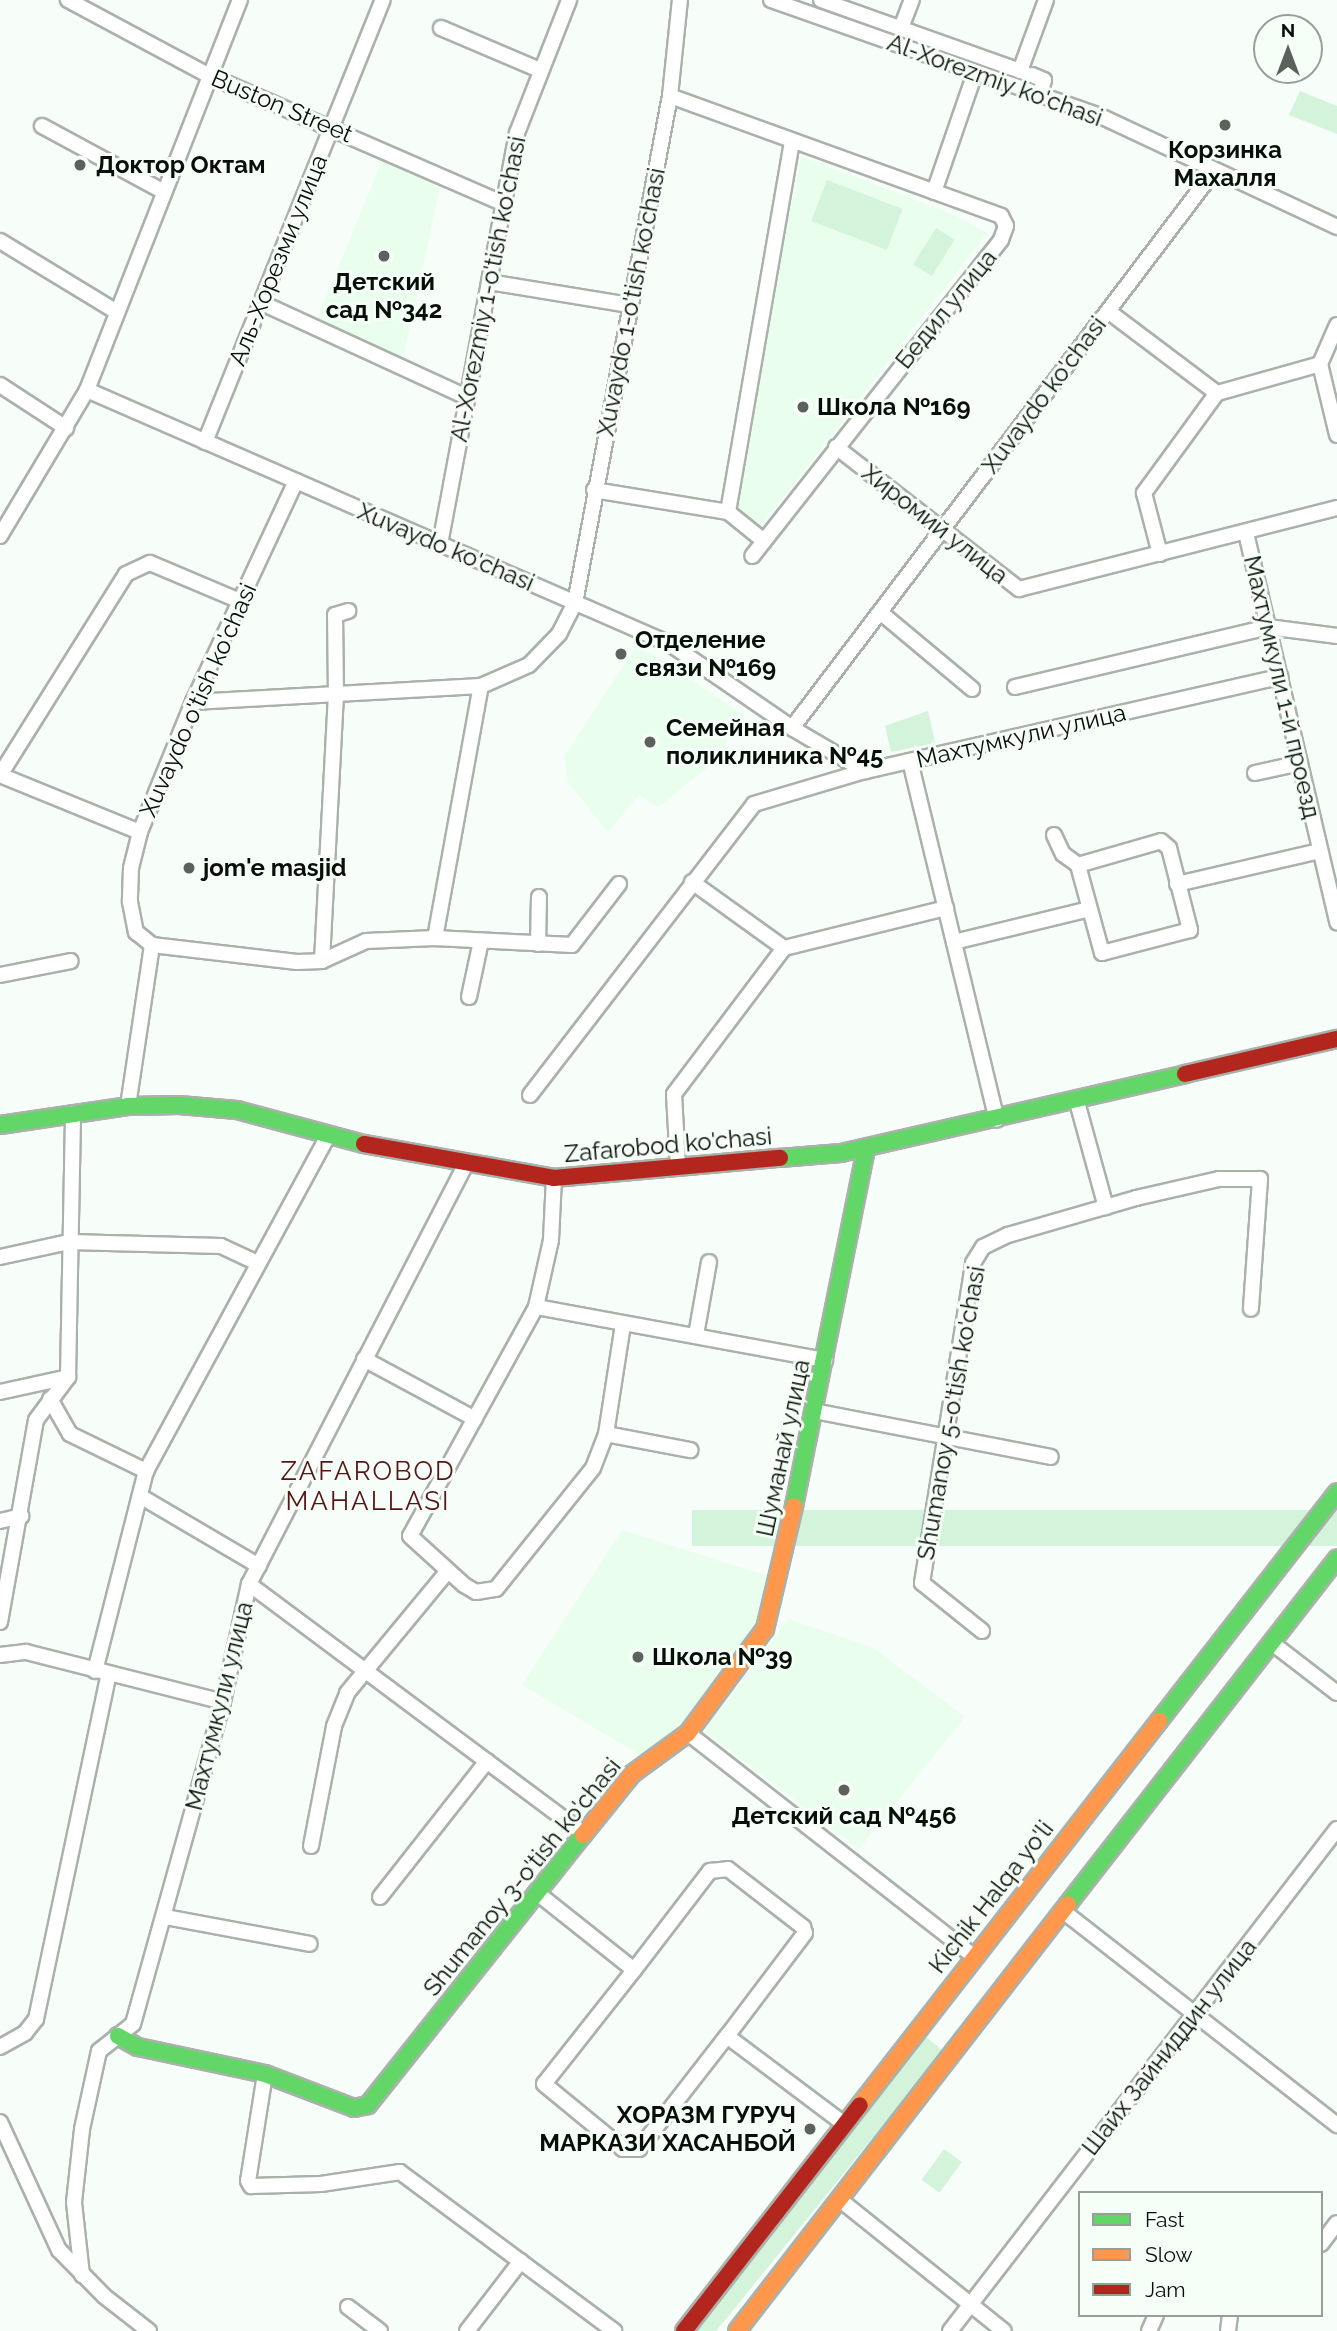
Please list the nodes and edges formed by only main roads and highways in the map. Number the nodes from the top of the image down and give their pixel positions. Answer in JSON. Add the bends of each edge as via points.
{"nodes":[{"id":1,"x":1337,"y":1039,"type":"edge"},
{"id":2,"x":0,"y":1125,"type":"edge"},
{"id":3,"x":866,"y":1148,"type":"junction"},
{"id":4,"x":1337,"y":1492,"type":"edge"},
{"id":5,"x":1337,"y":1559,"type":"edge"},
{"id":6,"x":688,"y":1733,"type":"joint"},
{"id":7,"x":924,"y":2020,"type":"junction"},
{"id":8,"x":118,"y":2036,"type":"road end"},
{"id":9,"x":956,"y":2049,"type":"junction"},
{"id":10,"x":684,"y":2331,"type":"edge"},
{"id":11,"x":737,"y":2331,"type":"edge"}],
"edges":[{"from":1,"to":3,"type":"main road","name":"Zafarobod ko'chasi"},
{"from":2,"to":3,"type":"main road","name":"Zafarobod ko'chasi","via":[[128,1106],[237,1110],[417,1156],[554,1178]]},
{"from":3,"to":6,"type":"main road","name":"Шуманай улица","via":[[776,1594],[765,1629]]},
{"from":4,"to":7,"type":"main road","name":"Kichik Halqa yo'li"},
{"from":5,"to":9,"type":"main road"},
{"from":6,"to":8,"type":"main road","name":"Shumanoy 3-o'tish ko'chasi","via":[[632,1774],[582,1832],[368,2105],[354,2108],[265,2074],[138,2047]]},
{"from":7,"to":9,"type":"main road"},
{"from":7,"to":10,"type":"main road","name":"Kichik Halqa yo'li"},
{"from":9,"to":11,"type":"main road"}]}
